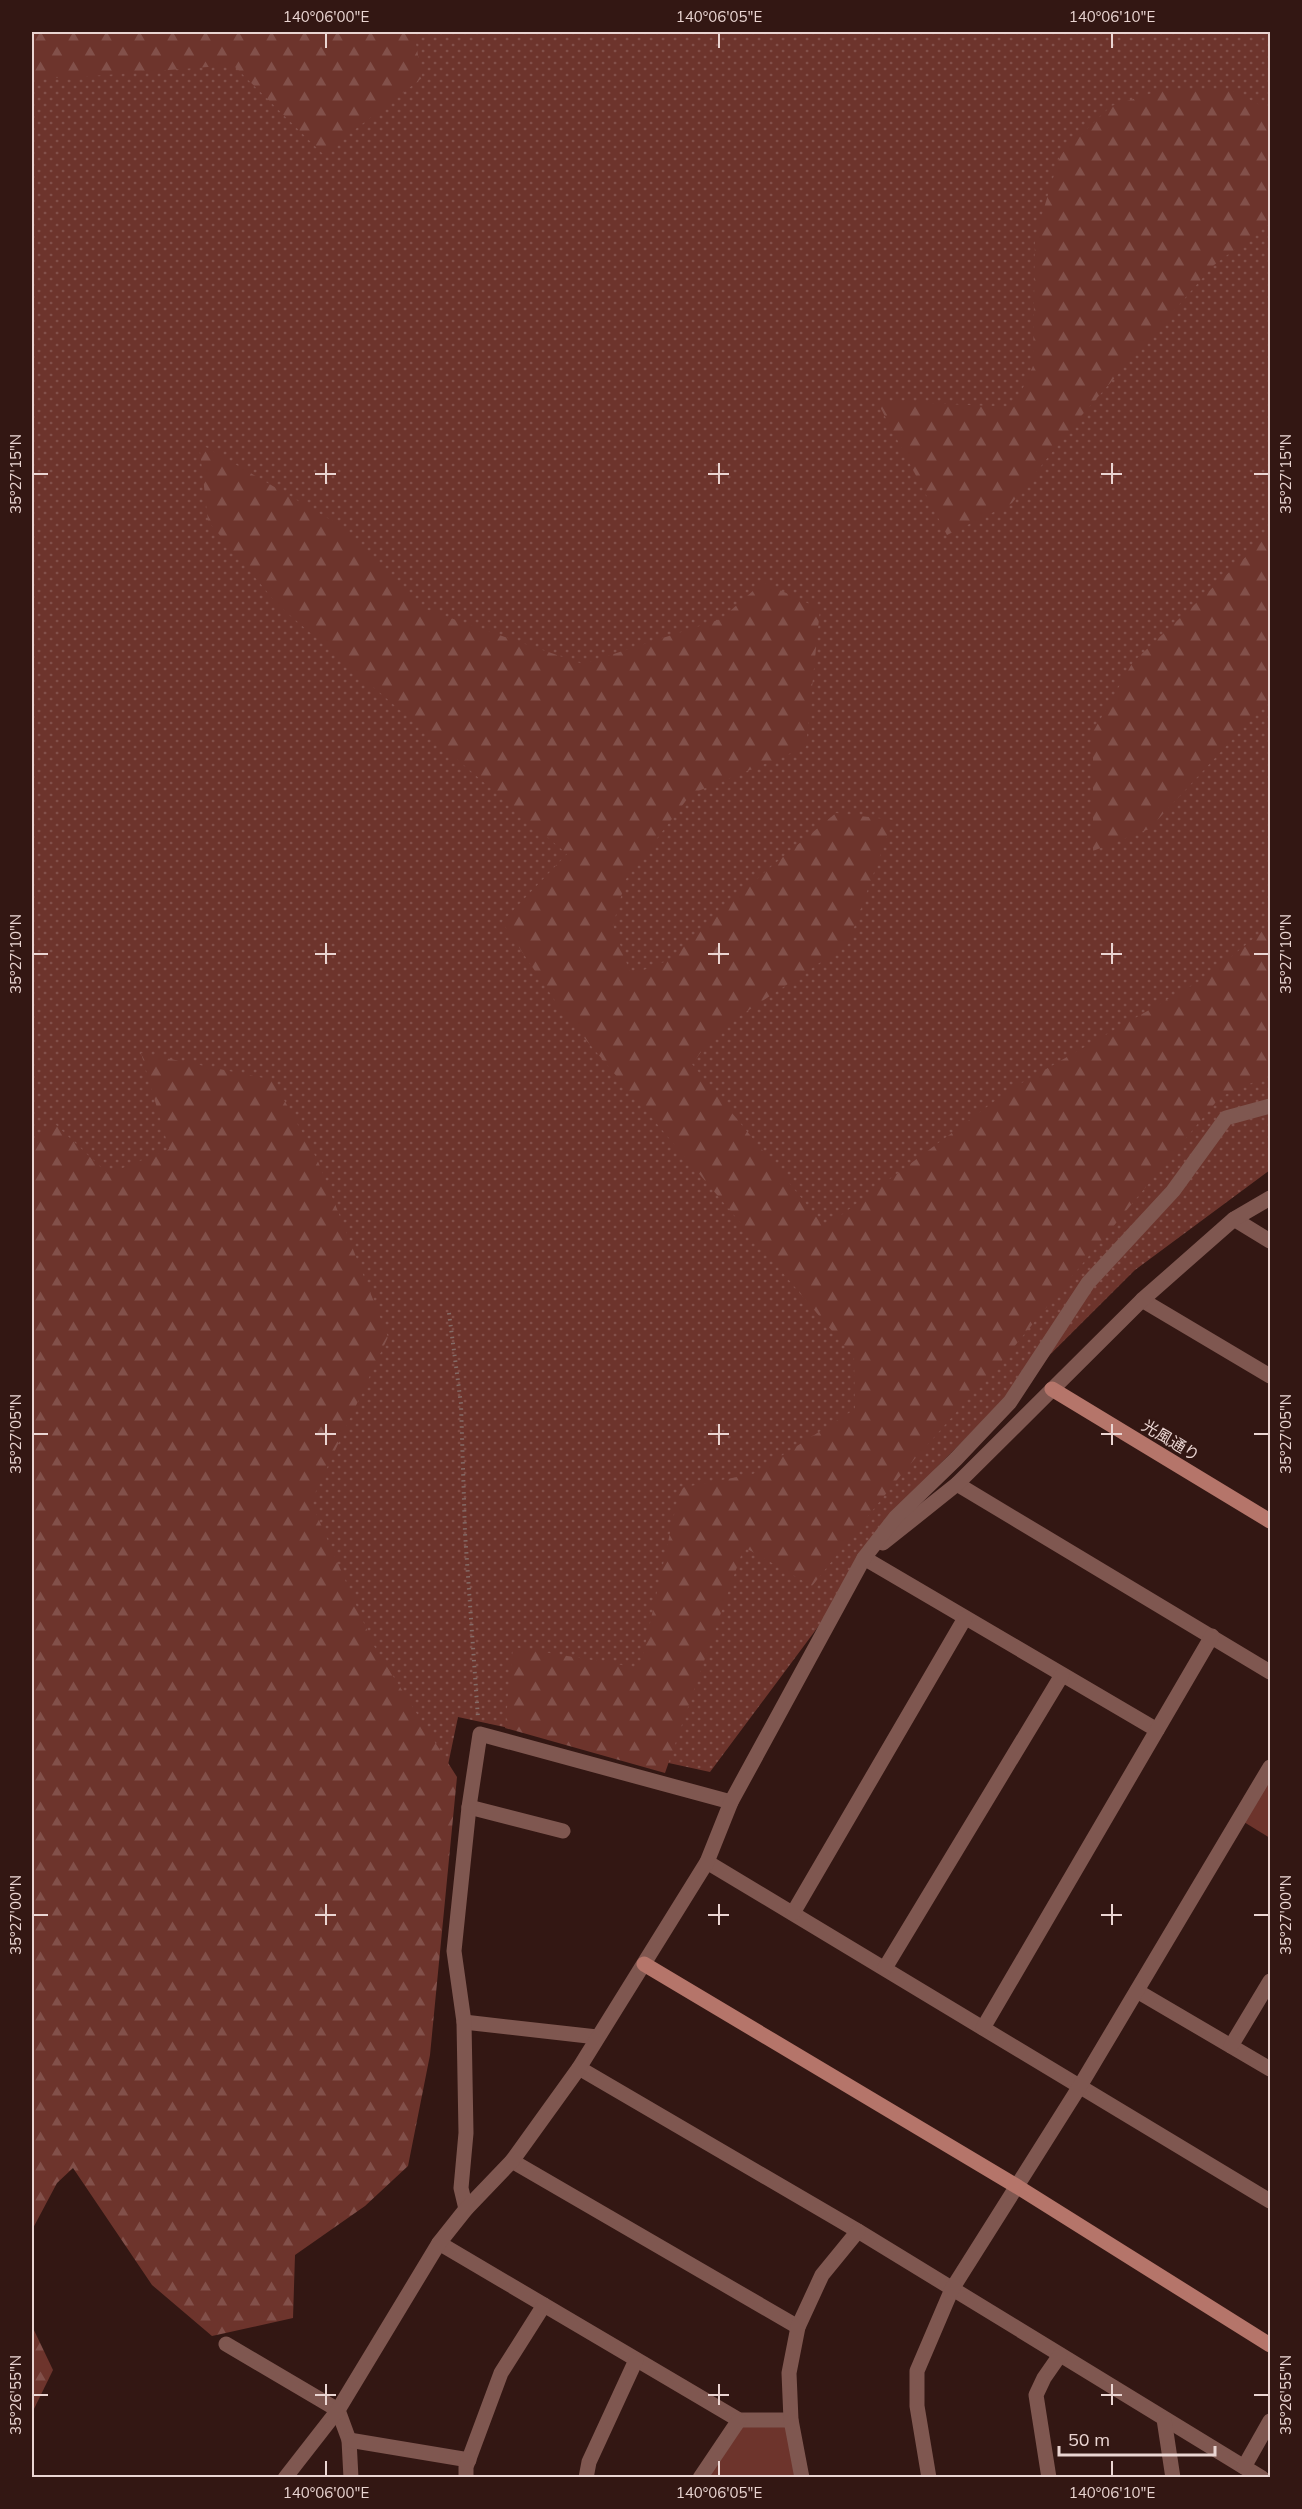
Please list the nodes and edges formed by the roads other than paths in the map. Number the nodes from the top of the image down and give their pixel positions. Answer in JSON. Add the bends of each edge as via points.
{"nodes":[{"id":1,"x":1270,"y":1106,"type":"edge"},
{"id":2,"x":1270,"y":1198,"type":"edge"},
{"id":3,"x":1234,"y":1219,"type":"junction"},
{"id":4,"x":1270,"y":1241,"type":"edge"},
{"id":5,"x":1142,"y":1300,"type":"junction"},
{"id":6,"x":1270,"y":1376,"type":"edge"},
{"id":7,"x":1052,"y":1389,"type":"junction"},
{"id":8,"x":957,"y":1484,"type":"junction"},
{"id":9,"x":1270,"y":1521,"type":"edge"},
{"id":10,"x":864,"y":1558,"type":"junction"},
{"id":11,"x":965,"y":1618,"type":"junction"},
{"id":12,"x":1212,"y":1636,"type":"junction"},
{"id":13,"x":1270,"y":1672,"type":"edge"},
{"id":14,"x":1062,"y":1674,"type":"junction"},
{"id":15,"x":1157,"y":1730,"type":"junction"},
{"id":16,"x":1270,"y":1767,"type":"edge"},
{"id":17,"x":731,"y":1802,"type":"junction"},
{"id":18,"x":469,"y":1807,"type":"junction"},
{"id":19,"x":563,"y":1831,"type":"dead end"},
{"id":20,"x":707,"y":1862,"type":"junction"},
{"id":21,"x":793,"y":1913,"type":"junction"},
{"id":22,"x":644,"y":1964,"type":"junction"},
{"id":23,"x":885,"y":1968,"type":"junction"},
{"id":24,"x":1270,"y":1981,"type":"edge"},
{"id":25,"x":1137,"y":1991,"type":"junction"},
{"id":26,"x":464,"y":2022,"type":"junction"},
{"id":27,"x":983,"y":2028,"type":"junction"},
{"id":28,"x":597,"y":2037,"type":"junction"},
{"id":29,"x":1231,"y":2046,"type":"junction"},
{"id":30,"x":579,"y":2068,"type":"junction"},
{"id":31,"x":1270,"y":2069,"type":"edge"},
{"id":32,"x":1080,"y":2086,"type":"junction"},
{"id":33,"x":512,"y":2162,"type":"junction"},
{"id":34,"x":1018,"y":2187,"type":"junction"},
{"id":35,"x":1270,"y":2201,"type":"edge"},
{"id":36,"x":466,"y":2209,"type":"junction"},
{"id":37,"x":858,"y":2231,"type":"junction"},
{"id":38,"x":439,"y":2243,"type":"junction"},
{"id":39,"x":952,"y":2289,"type":"junction"},
{"id":40,"x":544,"y":2305,"type":"junction"},
{"id":41,"x":798,"y":2327,"type":"junction"},
{"id":42,"x":226,"y":2344,"type":"dead end"},
{"id":43,"x":1270,"y":2345,"type":"edge"},
{"id":44,"x":1060,"y":2355,"type":"junction"},
{"id":45,"x":636,"y":2360,"type":"junction"},
{"id":46,"x":338,"y":2410,"type":"junction"},
{"id":47,"x":1164,"y":2419,"type":"junction"},
{"id":48,"x":739,"y":2420,"type":"junction"},
{"id":49,"x":791,"y":2420,"type":"junction"},
{"id":50,"x":1270,"y":2421,"type":"edge"},
{"id":51,"x":349,"y":2440,"type":"junction"},
{"id":52,"x":469,"y":2460,"type":"junction"},
{"id":53,"x":1244,"y":2467,"type":"junction"},
{"id":54,"x":285,"y":2478,"type":"edge"},
{"id":55,"x":351,"y":2478,"type":"edge"},
{"id":56,"x":466,"y":2478,"type":"edge"},
{"id":57,"x":586,"y":2478,"type":"edge"},
{"id":58,"x":700,"y":2478,"type":"edge"},
{"id":59,"x":802,"y":2478,"type":"edge"},
{"id":60,"x":929,"y":2478,"type":"edge"},
{"id":61,"x":1049,"y":2478,"type":"edge"},
{"id":62,"x":1173,"y":2478,"type":"edge"},
{"id":63,"x":1262,"y":2478,"type":"edge"}],
"edges":[{"from":1,"to":10,"type":"street","via":[[1226,1118],[1173,1191],[1088,1283],[1010,1402],[895,1518]]},
{"from":2,"to":3,"type":"street"},
{"from":3,"to":4,"type":"street"},
{"from":3,"to":5,"type":"street"},
{"from":5,"to":6,"type":"street"},
{"from":5,"to":7,"type":"street"},
{"from":7,"to":8,"type":"street"},
{"from":7,"to":9,"type":"street","name":"光風通り"},
{"from":8,"to":10,"type":"street"},
{"from":8,"to":12,"type":"street"},
{"from":10,"to":11,"type":"street"},
{"from":10,"to":17,"type":"street"},
{"from":11,"to":14,"type":"street"},
{"from":11,"to":21,"type":"street"},
{"from":12,"to":13,"type":"street"},
{"from":12,"to":15,"type":"street"},
{"from":14,"to":15,"type":"street"},
{"from":14,"to":23,"type":"street"},
{"from":15,"to":27,"type":"street"},
{"from":16,"to":25,"type":"street"},
{"from":17,"to":18,"type":"street","via":[[480,1734]]},
{"from":17,"to":20,"type":"street"},
{"from":18,"to":19,"type":"street"},
{"from":18,"to":26,"type":"street","via":[[454,1951]]},
{"from":20,"to":21,"type":"street"},
{"from":20,"to":22,"type":"street"},
{"from":21,"to":23,"type":"street"},
{"from":22,"to":28,"type":"street"},
{"from":22,"to":34,"type":"street"},
{"from":23,"to":27,"type":"street"},
{"from":24,"to":29,"type":"street"},
{"from":25,"to":29,"type":"street"},
{"from":25,"to":32,"type":"street"},
{"from":26,"to":28,"type":"street"},
{"from":26,"to":36,"type":"street","via":[[466,2133],[461,2188]]},
{"from":27,"to":32,"type":"street"},
{"from":28,"to":30,"type":"street"},
{"from":29,"to":31,"type":"street"},
{"from":30,"to":33,"type":"street"},
{"from":30,"to":37,"type":"street"},
{"from":32,"to":34,"type":"street"},
{"from":32,"to":35,"type":"street"},
{"from":33,"to":36,"type":"street"},
{"from":33,"to":41,"type":"street"},
{"from":34,"to":39,"type":"street"},
{"from":34,"to":43,"type":"street"},
{"from":36,"to":38,"type":"street"},
{"from":37,"to":39,"type":"street"},
{"from":37,"to":41,"type":"street","via":[[822,2275]]},
{"from":38,"to":40,"type":"street"},
{"from":38,"to":46,"type":"street"},
{"from":39,"to":44,"type":"street"},
{"from":39,"to":60,"type":"street","via":[[917,2371],[917,2406]]},
{"from":40,"to":45,"type":"street"},
{"from":40,"to":52,"type":"street","via":[[501,2373]]},
{"from":41,"to":49,"type":"street","via":[[789,2373]]},
{"from":42,"to":46,"type":"street"},
{"from":44,"to":47,"type":"street"},
{"from":44,"to":61,"type":"street","via":[[1036,2395]]},
{"from":45,"to":48,"type":"street"},
{"from":45,"to":57,"type":"street","via":[[589,2462]]},
{"from":46,"to":51,"type":"street"},
{"from":46,"to":54,"type":"street"},
{"from":47,"to":53,"type":"street"},
{"from":47,"to":62,"type":"street"},
{"from":48,"to":49,"type":"street"},
{"from":48,"to":58,"type":"street"},
{"from":49,"to":59,"type":"street"},
{"from":50,"to":53,"type":"street"},
{"from":51,"to":52,"type":"street"},
{"from":51,"to":55,"type":"street"},
{"from":52,"to":56,"type":"street"},
{"from":53,"to":63,"type":"street"}]}
